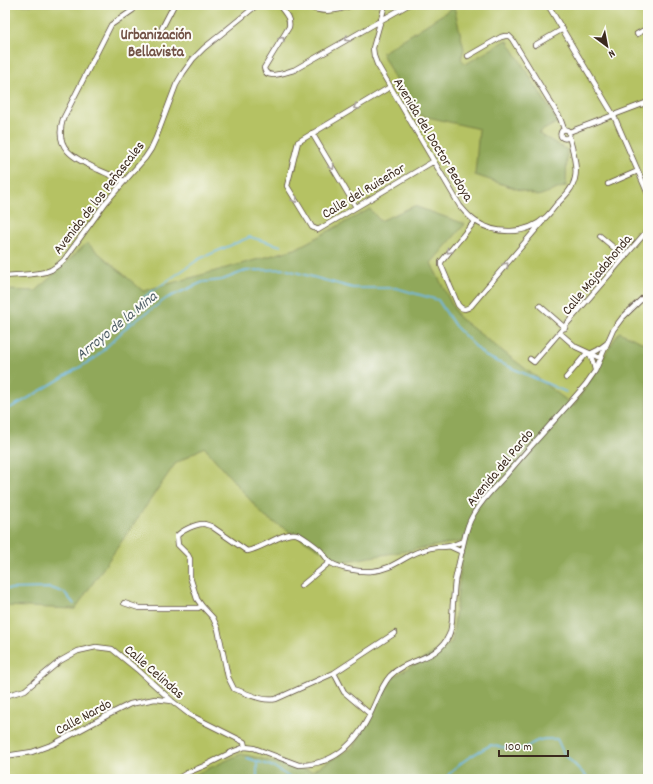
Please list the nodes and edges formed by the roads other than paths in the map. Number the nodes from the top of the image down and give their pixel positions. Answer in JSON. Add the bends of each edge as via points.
{"nodes":[{"id":1,"x":134,"y":5,"type":"edge"},
{"id":2,"x":174,"y":5,"type":"edge"},
{"id":3,"x":257,"y":5,"type":"edge"},
{"id":4,"x":279,"y":5,"type":"edge"},
{"id":5,"x":305,"y":5,"type":"edge"},
{"id":6,"x":352,"y":5,"type":"edge"},
{"id":7,"x":408,"y":5,"type":"edge"},
{"id":8,"x":548,"y":5,"type":"edge"},
{"id":9,"x":383,"y":6,"type":"edge"},
{"id":10,"x":381,"y":20,"type":"junction"},
{"id":11,"x":162,"y":28,"type":"dead end"},
{"id":12,"x":648,"y":28,"type":"edge"},
{"id":13,"x":563,"y":29,"type":"junction"},
{"id":14,"x":637,"y":34,"type":"dead end"},
{"id":15,"x":535,"y":45,"type":"dead end"},
{"id":16,"x":468,"y":56,"type":"dead end"},
{"id":17,"x":390,"y":87,"type":"junction"},
{"id":18,"x":648,"y":102,"type":"edge"},
{"id":19,"x":614,"y":116,"type":"junction"},
{"id":20,"x":564,"y":129,"type":"junction"},
{"id":21,"x":312,"y":133,"type":"junction"},
{"id":22,"x":569,"y":134,"type":"junction"},
{"id":23,"x":562,"y":138,"type":"junction"},
{"id":24,"x":572,"y":151,"type":"junction"},
{"id":25,"x":434,"y":162,"type":"junction"},
{"id":26,"x":638,"y":171,"type":"junction"},
{"id":27,"x":125,"y":181,"type":"junction"},
{"id":28,"x":608,"y":184,"type":"dead end"},
{"id":29,"x":648,"y":194,"type":"edge"},
{"id":30,"x":356,"y":207,"type":"junction"},
{"id":31,"x":546,"y":218,"type":"junction"},
{"id":32,"x":475,"y":221,"type":"junction"},
{"id":33,"x":648,"y":228,"type":"edge"},
{"id":34,"x":520,"y":230,"type":"junction"},
{"id":35,"x":600,"y":236,"type":"dead end"},
{"id":36,"x":526,"y":241,"type":"junction"},
{"id":37,"x":625,"y":257,"type":"junction"},
{"id":38,"x":5,"y":276,"type":"edge"},
{"id":39,"x":648,"y":293,"type":"edge"},
{"id":40,"x":540,"y":306,"type":"dead end"},
{"id":41,"x":565,"y":328,"type":"junction"},
{"id":42,"x":560,"y":333,"type":"junction"},
{"id":43,"x":606,"y":344,"type":"junction"},
{"id":44,"x":589,"y":354,"type":"junction"},
{"id":45,"x":600,"y":358,"type":"junction"},
{"id":46,"x":530,"y":359,"type":"dead end"},
{"id":47,"x":595,"y":371,"type":"junction"},
{"id":48,"x":566,"y":378,"type":"dead end"},
{"id":49,"x":464,"y":541,"type":"junction"},
{"id":50,"x":449,"y":546,"type":"junction"},
{"id":51,"x":462,"y":552,"type":"junction"},
{"id":52,"x":330,"y":562,"type":"junction"},
{"id":53,"x":302,"y":586,"type":"dead end"},
{"id":54,"x":124,"y":603,"type":"dead end"},
{"id":55,"x":202,"y":606,"type":"junction"},
{"id":56,"x":395,"y":633,"type":"dead end"},
{"id":57,"x":334,"y":673,"type":"junction"},
{"id":58,"x":5,"y":696,"type":"edge"},
{"id":59,"x":172,"y":701,"type":"junction"},
{"id":60,"x":370,"y":714,"type":"junction"},
{"id":61,"x":245,"y":747,"type":"junction"},
{"id":62,"x":5,"y":756,"type":"edge"},
{"id":63,"x":177,"y":779,"type":"edge"}],
"edges":[{"from":1,"to":27,"type":"street","via":[[133,10],[110,25],[63,119],[60,133],[63,145],[71,155]]},
{"from":2,"to":11,"type":"street"},
{"from":3,"to":27,"type":"street","name":"Avenida de los Peñascales","via":[[204,48],[186,68],[176,85],[151,149]]},
{"from":10,"to":4,"type":"street","one_way":true,"via":[[299,67],[285,73],[270,75],[264,68],[290,22]]},
{"from":5,"to":6,"type":"street","via":[[321,11],[330,11]]},
{"from":7,"to":10,"type":"street"},
{"from":8,"to":13,"type":"street"},
{"from":9,"to":10,"type":"street","name":"Avenida del Doctor Bedoya"},
{"from":10,"to":17,"type":"street","name":"Avenida del Doctor Bedoya","via":[[374,42],[374,56]]},
{"from":12,"to":14,"type":"street"},
{"from":13,"to":15,"type":"street"},
{"from":13,"to":19,"type":"street"},
{"from":16,"to":20,"type":"street","via":[[501,37],[509,36],[560,118]]},
{"from":17,"to":21,"type":"street","name":"Calle del Ruiseñor","one_way":true},
{"from":17,"to":25,"type":"street","name":"Avenida del Doctor Bedoya"},
{"from":18,"to":19,"type":"street"},
{"from":19,"to":22,"type":"street"},
{"from":19,"to":26,"type":"street"},
{"from":20,"to":22,"type":"street"},
{"from":20,"to":23,"type":"street","via":[[560,133]]},
{"from":21,"to":30,"type":"street","one_way":true},
{"from":21,"to":30,"type":"street","name":"Calle del Ruiseñor","one_way":true,"via":[[298,142],[287,186],[312,227],[318,230]]},
{"from":22,"to":23,"type":"street","via":[[567,138]]},
{"from":22,"to":24,"type":"street","name":"Avenida del Doctor Bedoya"},
{"from":23,"to":24,"type":"street","name":"Avenida del Doctor Bedoya"},
{"from":24,"to":31,"type":"street","name":"Avenida del Doctor Bedoya","via":[[576,177],[572,186]]},
{"from":25,"to":30,"type":"street","name":"Calle del Ruiseñor"},
{"from":25,"to":32,"type":"street","name":"Avenida del Doctor Bedoya","via":[[460,206]]},
{"from":26,"to":28,"type":"street"},
{"from":26,"to":29,"type":"street"},
{"from":27,"to":38,"type":"street","name":"Avenida de los Peñascales","via":[[106,202],[64,260],[40,273]]},
{"from":31,"to":34,"type":"street","name":"Avenida del Doctor Bedoya"},
{"from":31,"to":36,"type":"street"},
{"from":32,"to":34,"type":"street","name":"Avenida del Doctor Bedoya","via":[[494,230]]},
{"from":32,"to":36,"type":"street","one_way":true,"via":[[441,262],[460,308],[471,306]]},
{"from":33,"to":37,"type":"street","name":"Calle Majadahonda"},
{"from":34,"to":36,"type":"street","via":[[525,234]]},
{"from":35,"to":37,"type":"street"},
{"from":37,"to":41,"type":"street","name":"Calle Majadahonda"},
{"from":39,"to":43,"type":"street","name":"Avenida del Pardo","via":[[622,318]]},
{"from":40,"to":41,"type":"street"},
{"from":41,"to":42,"type":"street","name":"Calle Majadahonda"},
{"from":42,"to":44,"type":"street"},
{"from":42,"to":46,"type":"street","name":"Calle Majadahonda","via":[[534,362]]},
{"from":43,"to":44,"type":"street","name":"Avenida del Pardo"},
{"from":43,"to":45,"type":"street","name":"Avenida del Pardo"},
{"from":44,"to":45,"type":"street"},
{"from":44,"to":47,"type":"street"},
{"from":44,"to":48,"type":"street","name":"Avenida del Pardo"},
{"from":45,"to":47,"type":"street","name":"Avenida del Pardo"},
{"from":47,"to":49,"type":"street","name":"Avenida del Pardo","via":[[484,500],[466,528]]},
{"from":49,"to":50,"type":"street"},
{"from":49,"to":51,"type":"street","name":"Avenida del Pardo"},
{"from":50,"to":51,"type":"street"},
{"from":50,"to":52,"type":"street","via":[[420,551],[386,569],[374,571],[346,569]]},
{"from":51,"to":60,"type":"street","name":"Avenida del Pardo","via":[[455,580],[450,634],[439,649],[391,674],[384,683]]},
{"from":52,"to":53,"type":"street"},
{"from":52,"to":55,"type":"street","via":[[314,545],[296,534],[288,534],[248,551],[211,526],[199,524],[178,534],[176,538],[178,545],[190,559],[191,579],[196,597]]},
{"from":54,"to":55,"type":"street","via":[[140,608]]},
{"from":55,"to":57,"type":"street","via":[[213,618],[218,629],[228,677],[234,689],[270,700]]},
{"from":56,"to":57,"type":"street"},
{"from":57,"to":60,"type":"street","via":[[344,692]]},
{"from":58,"to":59,"type":"street","name":"Calle Celindas","via":[[25,690],[60,661],[96,646],[112,649]]},
{"from":59,"to":61,"type":"street","name":"Calle Celindas","via":[[190,715],[244,742]]},
{"from":59,"to":62,"type":"street","name":"Calle Nardo","via":[[155,699],[130,704],[54,744],[32,752]]},
{"from":60,"to":61,"type":"street","name":"Avenida del Pardo","via":[[352,743],[338,754],[314,764],[299,765]]},
{"from":61,"to":63,"type":"street"}]}
